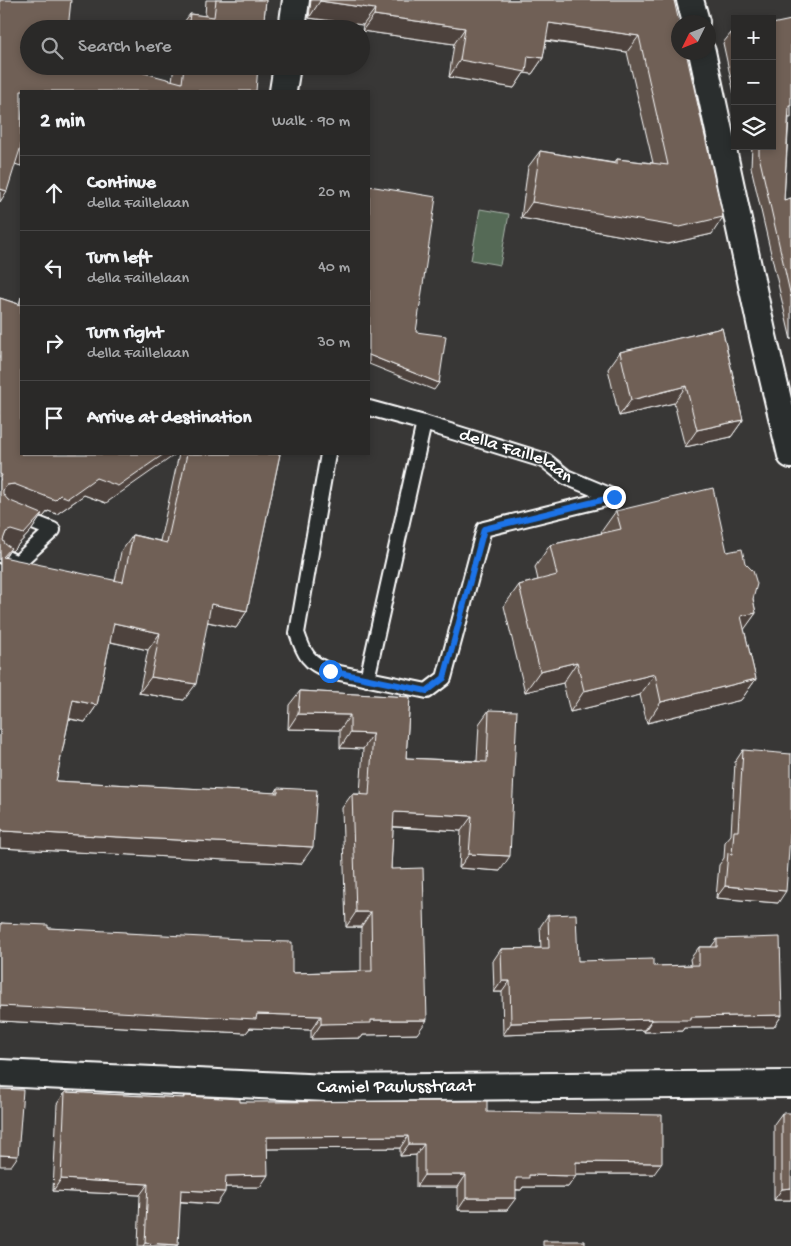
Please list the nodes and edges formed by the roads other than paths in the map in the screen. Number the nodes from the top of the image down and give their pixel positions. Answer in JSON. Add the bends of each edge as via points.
{"nodes":[{"id":1,"x":296,"y":0,"type":"edge"},
{"id":2,"x":690,"y":0,"type":"edge"},
{"id":3,"x":694,"y":15,"type":"edge"},
{"id":4,"x":293,"y":20,"type":"edge"},
{"id":5,"x":704,"y":60,"type":"edge"},
{"id":6,"x":286,"y":75,"type":"edge"},
{"id":7,"x":283,"y":90,"type":"edge"},
{"id":8,"x":370,"y":408,"type":"edge"},
{"id":9,"x":424,"y":423,"type":"junction"},
{"id":10,"x":328,"y":455,"type":"edge"},
{"id":11,"x":791,"y":455,"type":"edge"},
{"id":12,"x":0,"y":509,"type":"edge"},
{"id":13,"x":0,"y":555,"type":"edge"},
{"id":14,"x":367,"y":678,"type":"junction"},
{"id":15,"x":0,"y":1073,"type":"edge"},
{"id":16,"x":791,"y":1084,"type":"edge"}],
"edges":[{"from":1,"to":4,"type":"street"},
{"from":2,"to":3,"type":"street"},
{"from":5,"to":11,"type":"street"},
{"from":6,"to":7,"type":"street"},
{"from":8,"to":9,"type":"lane"},
{"from":9,"to":14,"type":"lane"},
{"from":9,"to":14,"type":"lane","name":"della Faillelaan","via":[[546,461],[566,477],[614,497],[484,529],[444,678],[427,691]]},
{"from":10,"to":14,"type":"lane","name":"della Faillelaan","via":[[297,633],[308,658],[318,667]]},
{"from":12,"to":13,"type":"lane","via":[[52,530],[17,563]]},
{"from":15,"to":16,"type":"street","name":"Camiel Paulusstraat","via":[[327,1088]]}]}
